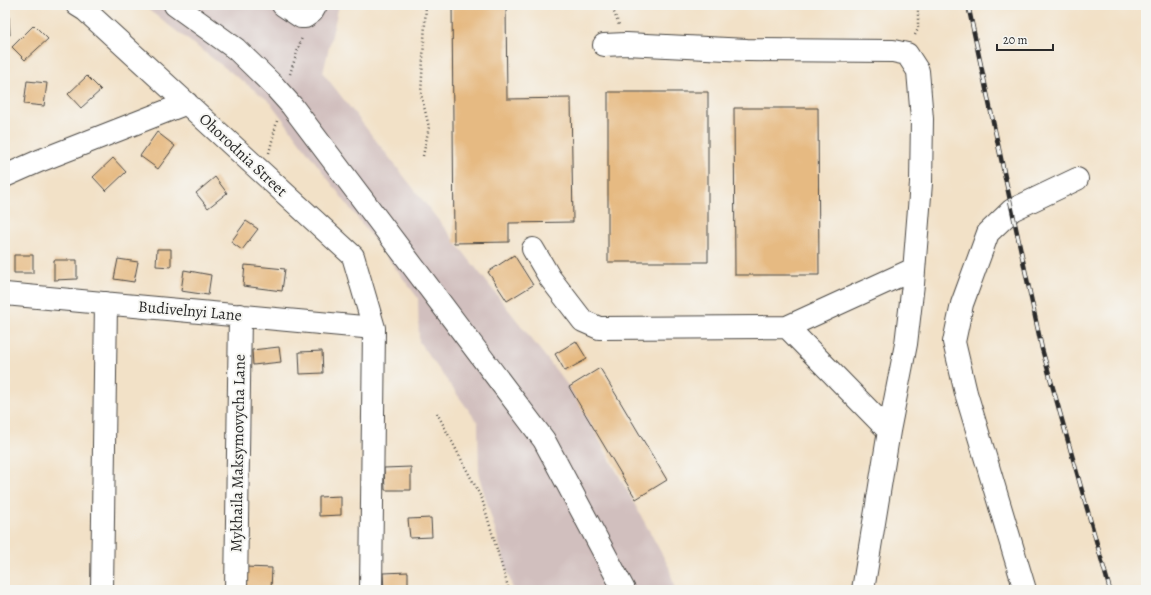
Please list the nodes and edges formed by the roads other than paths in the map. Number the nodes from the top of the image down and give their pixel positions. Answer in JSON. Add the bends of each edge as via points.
{"nodes":[{"id":1,"x":77,"y":5,"type":"edge"},
{"id":2,"x":175,"y":5,"type":"edge"},
{"id":3,"x":283,"y":5,"type":"edge"},
{"id":4,"x":316,"y":5,"type":"edge"},
{"id":5,"x":604,"y":45,"type":"dead end"},
{"id":6,"x":187,"y":104,"type":"junction"},
{"id":7,"x":5,"y":176,"type":"edge"},
{"id":8,"x":1078,"y":180,"type":"dead end"},
{"id":9,"x":533,"y":249,"type":"dead end"},
{"id":10,"x":914,"y":269,"type":"junction"},
{"id":11,"x":5,"y":294,"type":"edge"},
{"id":12,"x":106,"y":303,"type":"junction"},
{"id":13,"x":240,"y":315,"type":"junction"},
{"id":14,"x":787,"y":327,"type":"junction"},
{"id":15,"x":374,"y":328,"type":"junction"},
{"id":16,"x":889,"y":431,"type":"junction"},
{"id":17,"x":102,"y":590,"type":"edge"},
{"id":18,"x":236,"y":590,"type":"edge"},
{"id":19,"x":371,"y":590,"type":"edge"},
{"id":20,"x":624,"y":590,"type":"edge"},
{"id":21,"x":863,"y":590,"type":"edge"},
{"id":22,"x":1025,"y":590,"type":"edge"}],
"edges":[{"from":1,"to":6,"type":"street","name":"Ohorodnia Street"},
{"from":2,"to":20,"type":"street","via":[[236,49],[292,106],[544,440]]},
{"from":3,"to":4,"type":"street","via":[[301,17],[312,12]]},
{"from":5,"to":10,"type":"street","via":[[747,50],[893,51],[907,54],[918,71],[922,119],[921,183]]},
{"from":6,"to":7,"type":"street"},
{"from":6,"to":15,"type":"street","name":"Ohorodnia Street","via":[[354,256]]},
{"from":8,"to":22,"type":"street","via":[[1012,210],[988,233],[962,304],[954,342],[966,393]]},
{"from":9,"to":14,"type":"street","via":[[550,278],[583,320],[599,328]]},
{"from":10,"to":14,"type":"street"},
{"from":10,"to":16,"type":"street","via":[[906,344]]},
{"from":11,"to":12,"type":"street","name":"Budivelnyi Lane"},
{"from":12,"to":13,"type":"street","name":"Budivelnyi Lane"},
{"from":12,"to":17,"type":"street"},
{"from":13,"to":15,"type":"street","name":"Budivelnyi Lane"},
{"from":13,"to":18,"type":"street","name":"Mykhaila Maksymovycha Lane"},
{"from":14,"to":16,"type":"street"},
{"from":15,"to":19,"type":"street","name":"Ohorodnia Street"},
{"from":16,"to":21,"type":"street"}]}
